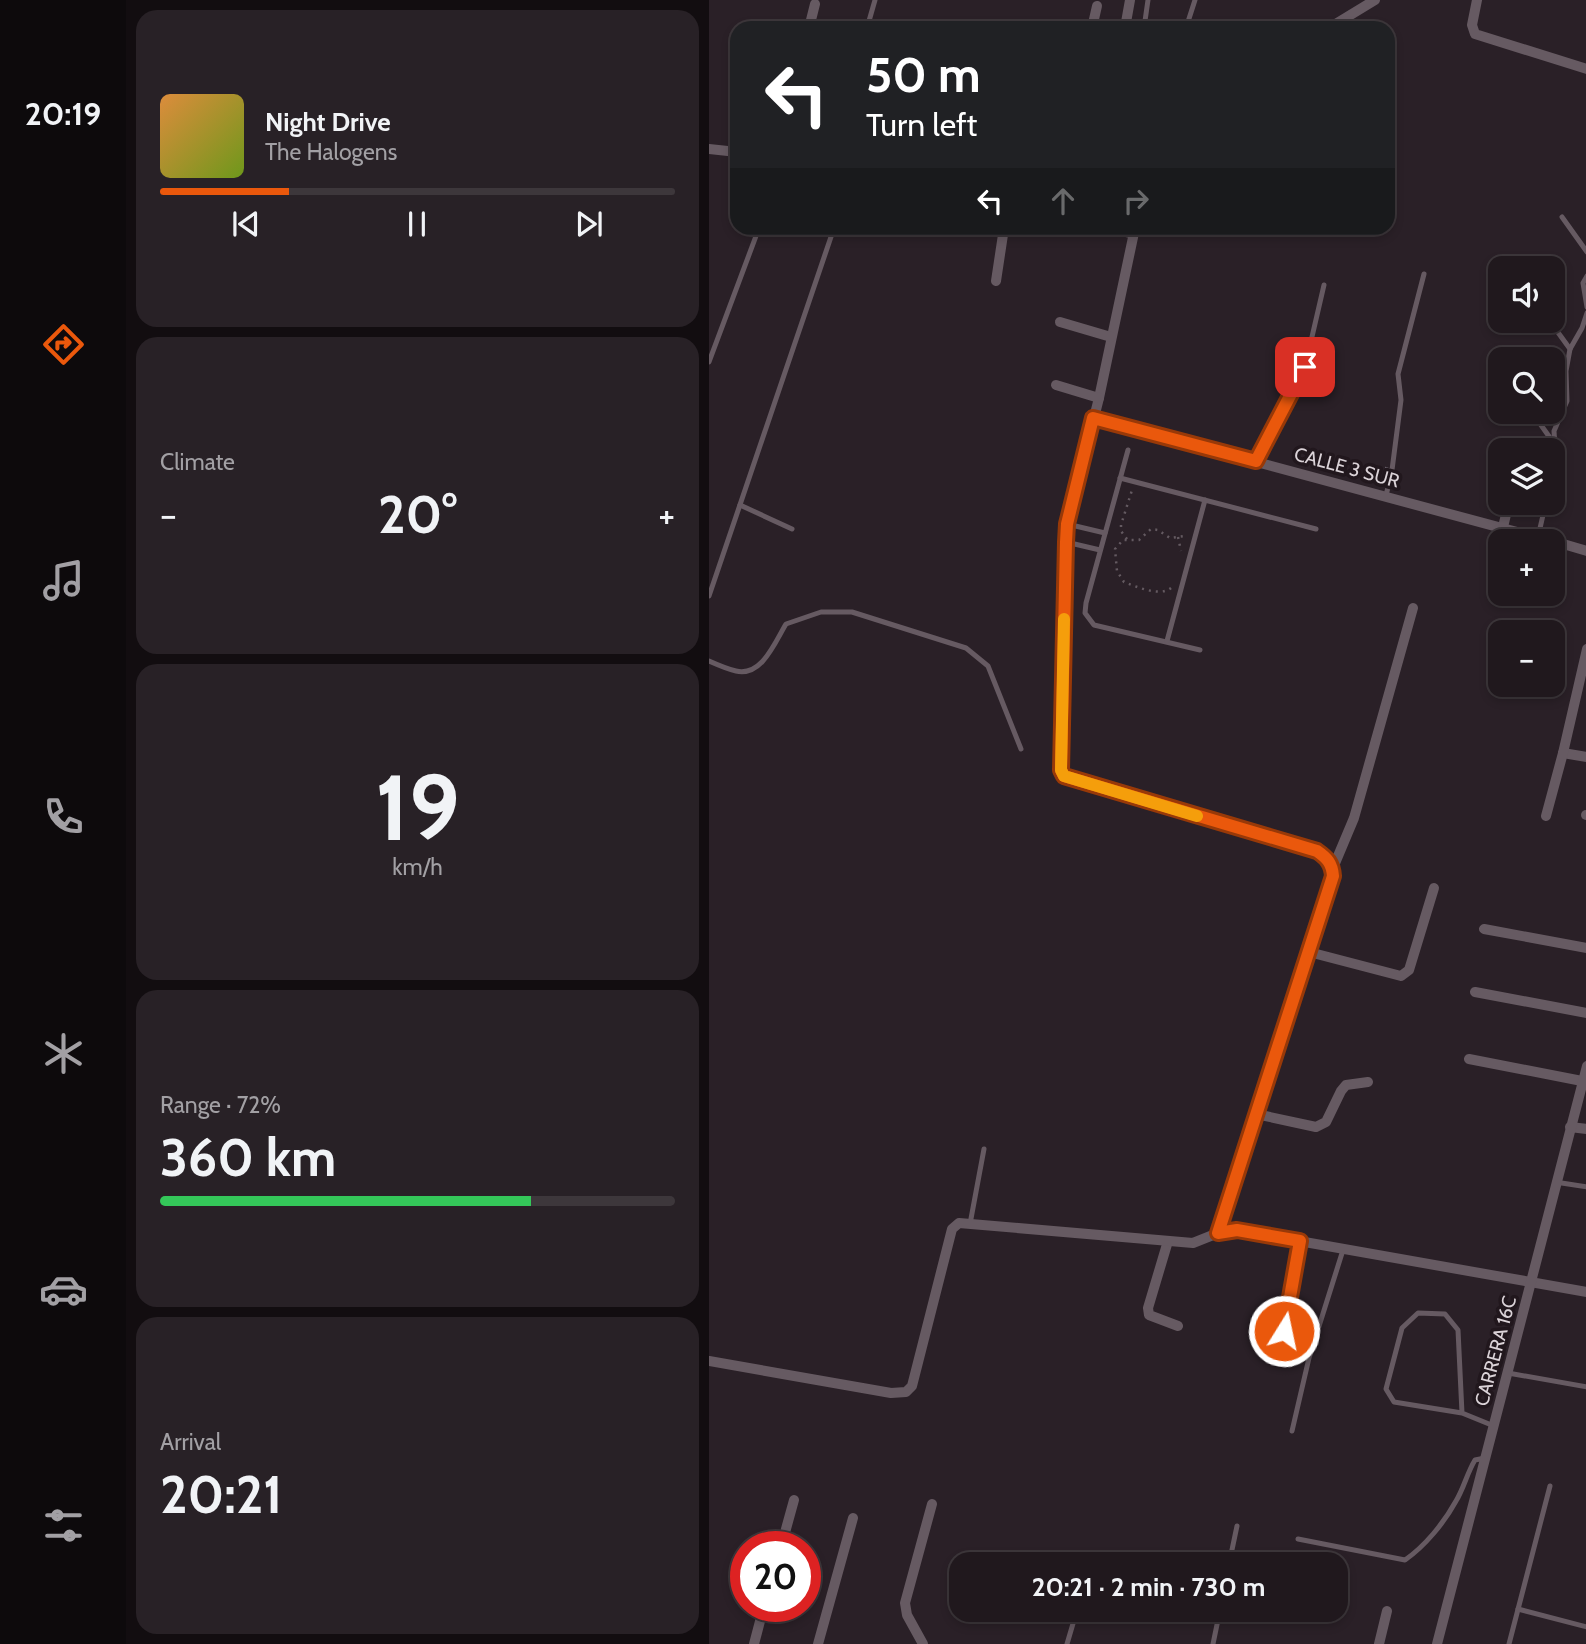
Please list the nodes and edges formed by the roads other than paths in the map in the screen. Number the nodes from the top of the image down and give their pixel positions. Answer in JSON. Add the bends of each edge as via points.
{"nodes":[{"id":1,"x":875,"y":0,"type":"edge"},
{"id":2,"x":1130,"y":0,"type":"edge"},
{"id":3,"x":1148,"y":0,"type":"edge"},
{"id":4,"x":1195,"y":0,"type":"edge"},
{"id":5,"x":1375,"y":0,"type":"edge"},
{"id":6,"x":1477,"y":0,"type":"edge"},
{"id":7,"x":815,"y":4,"type":"dead end"},
{"id":8,"x":1097,"y":6,"type":"dead end"},
{"id":9,"x":811,"y":21,"type":"edge"},
{"id":10,"x":869,"y":21,"type":"edge"},
{"id":11,"x":1094,"y":21,"type":"edge"},
{"id":12,"x":1126,"y":21,"type":"edge"},
{"id":13,"x":1145,"y":21,"type":"edge"},
{"id":14,"x":1188,"y":21,"type":"edge"},
{"id":15,"x":1340,"y":21,"type":"edge"},
{"id":16,"x":1586,"y":69,"type":"edge"},
{"id":17,"x":709,"y":149,"type":"edge"},
{"id":18,"x":730,"y":151,"type":"edge"},
{"id":19,"x":1562,"y":217,"type":"dead end"},
{"id":20,"x":756,"y":235,"type":"edge"},
{"id":21,"x":832,"y":235,"type":"edge"},
{"id":22,"x":1003,"y":235,"type":"edge"},
{"id":23,"x":1133,"y":235,"type":"edge"},
{"id":24,"x":1586,"y":252,"type":"edge"},
{"id":25,"x":1424,"y":274,"type":"dead end"},
{"id":26,"x":1586,"y":276,"type":"edge"},
{"id":27,"x":996,"y":281,"type":"dead end"},
{"id":28,"x":1324,"y":285,"type":"dead end"},
{"id":29,"x":1586,"y":307,"type":"edge"},
{"id":30,"x":1586,"y":313,"type":"edge"},
{"id":31,"x":1060,"y":322,"type":"dead end"},
{"id":32,"x":1559,"y":333,"type":"edge"},
{"id":33,"x":1111,"y":337,"type":"junction"},
{"id":34,"x":1571,"y":349,"type":"junction"},
{"id":35,"x":709,"y":362,"type":"edge"},
{"id":36,"x":1056,"y":385,"type":"dead end"},
{"id":37,"x":1099,"y":398,"type":"junction"},
{"id":38,"x":1093,"y":418,"type":"junction"},
{"id":39,"x":1540,"y":424,"type":"edge"},
{"id":40,"x":1550,"y":438,"type":"edge"},
{"id":41,"x":1555,"y":438,"type":"edge"},
{"id":42,"x":1128,"y":450,"type":"dead end"},
{"id":43,"x":1256,"y":461,"type":"junction"},
{"id":44,"x":1392,"y":470,"type":"dead end"},
{"id":45,"x":1120,"y":478,"type":"junction"},
{"id":46,"x":1390,"y":480,"type":"dead end"},
{"id":47,"x":1386,"y":495,"type":"junction"},
{"id":48,"x":1205,"y":500,"type":"junction"},
{"id":49,"x":740,"y":505,"type":"junction"},
{"id":50,"x":1506,"y":515,"type":"edge"},
{"id":51,"x":1067,"y":524,"type":"junction"},
{"id":52,"x":1503,"y":527,"type":"junction"},
{"id":53,"x":792,"y":529,"type":"dead end"},
{"id":54,"x":1316,"y":529,"type":"dead end"},
{"id":55,"x":1510,"y":529,"type":"edge"},
{"id":56,"x":1105,"y":533,"type":"junction"},
{"id":57,"x":1066,"y":542,"type":"junction"},
{"id":58,"x":1565,"y":545,"type":"edge"},
{"id":59,"x":1100,"y":550,"type":"junction"},
{"id":60,"x":1586,"y":551,"type":"edge"},
{"id":61,"x":709,"y":596,"type":"edge"},
{"id":62,"x":1413,"y":608,"type":"dead end"},
{"id":63,"x":1167,"y":641,"type":"junction"},
{"id":64,"x":1586,"y":649,"type":"edge"},
{"id":65,"x":1200,"y":650,"type":"dead end"},
{"id":66,"x":709,"y":662,"type":"edge"},
{"id":67,"x":1021,"y":749,"type":"dead end"},
{"id":68,"x":1563,"y":753,"type":"junction"},
{"id":69,"x":1586,"y":757,"type":"edge"},
{"id":70,"x":1546,"y":816,"type":"dead end"},
{"id":71,"x":1333,"y":869,"type":"junction"},
{"id":72,"x":1434,"y":888,"type":"dead end"},
{"id":73,"x":1484,"y":929,"type":"dead end"},
{"id":74,"x":1586,"y":948,"type":"edge"},
{"id":75,"x":1309,"y":952,"type":"junction"},
{"id":76,"x":1475,"y":992,"type":"dead end"},
{"id":77,"x":1586,"y":1013,"type":"edge"},
{"id":78,"x":1469,"y":1059,"type":"dead end"},
{"id":79,"x":1586,"y":1066,"type":"edge"},
{"id":80,"x":1582,"y":1081,"type":"junction"},
{"id":81,"x":1368,"y":1082,"type":"dead end"},
{"id":82,"x":1256,"y":1114,"type":"junction"},
{"id":83,"x":1570,"y":1127,"type":"junction"},
{"id":84,"x":1586,"y":1129,"type":"edge"},
{"id":85,"x":984,"y":1149,"type":"dead end"},
{"id":86,"x":1555,"y":1182,"type":"junction"},
{"id":87,"x":1585,"y":1187,"type":"edge"},
{"id":88,"x":970,"y":1224,"type":"junction"},
{"id":89,"x":1218,"y":1233,"type":"junction"},
{"id":90,"x":1168,"y":1241,"type":"junction"},
{"id":91,"x":1300,"y":1241,"type":"junction"},
{"id":92,"x":1343,"y":1250,"type":"junction"},
{"id":93,"x":1531,"y":1282,"type":"junction"},
{"id":94,"x":1586,"y":1292,"type":"edge"},
{"id":95,"x":1178,"y":1326,"type":"dead end"},
{"id":96,"x":1279,"y":1353,"type":"dead end"},
{"id":97,"x":709,"y":1361,"type":"edge"},
{"id":98,"x":1508,"y":1373,"type":"junction"},
{"id":99,"x":1586,"y":1387,"type":"edge"},
{"id":100,"x":1462,"y":1413,"type":"junction"},
{"id":101,"x":1494,"y":1426,"type":"junction"},
{"id":102,"x":1292,"y":1431,"type":"dead end"},
{"id":103,"x":1485,"y":1458,"type":"junction"},
{"id":104,"x":1550,"y":1486,"type":"dead end"},
{"id":105,"x":794,"y":1500,"type":"dead end"},
{"id":106,"x":932,"y":1504,"type":"dead end"},
{"id":107,"x":853,"y":1518,"type":"dead end"},
{"id":108,"x":1237,"y":1526,"type":"dead end"},
{"id":109,"x":785,"y":1531,"type":"edge"},
{"id":110,"x":1298,"y":1539,"type":"dead end"},
{"id":111,"x":1232,"y":1552,"type":"edge"},
{"id":112,"x":1518,"y":1609,"type":"junction"},
{"id":113,"x":1387,"y":1611,"type":"dead end"},
{"id":114,"x":760,"y":1622,"type":"edge"},
{"id":115,"x":1073,"y":1622,"type":"edge"},
{"id":116,"x":1218,"y":1622,"type":"edge"},
{"id":117,"x":1586,"y":1627,"type":"edge"},
{"id":118,"x":754,"y":1644,"type":"edge"},
{"id":119,"x":818,"y":1644,"type":"edge"},
{"id":120,"x":923,"y":1644,"type":"edge"},
{"id":121,"x":1067,"y":1644,"type":"edge"},
{"id":122,"x":1213,"y":1644,"type":"edge"},
{"id":123,"x":1379,"y":1644,"type":"edge"},
{"id":124,"x":1437,"y":1644,"type":"edge"},
{"id":125,"x":1509,"y":1644,"type":"edge"}],
"edges":[{"from":1,"to":10,"type":"lane"},
{"from":2,"to":12,"type":"street"},
{"from":3,"to":13,"type":"lane"},
{"from":4,"to":14,"type":"lane"},
{"from":5,"to":15,"type":"street"},
{"from":6,"to":16,"type":"street","via":[[1475,34]]},
{"from":7,"to":9,"type":"street"},
{"from":8,"to":11,"type":"street"},
{"from":17,"to":18,"type":"street"},
{"from":19,"to":24,"type":"lane"},
{"from":20,"to":35,"type":"lane"},
{"from":21,"to":49,"type":"lane"},
{"from":22,"to":27,"type":"street"},
{"from":23,"to":33,"type":"street"},
{"from":25,"to":44,"type":"lane","via":[[1398,374],[1401,400]]},
{"from":26,"to":29,"type":"lane"},
{"from":28,"to":43,"type":"lane","via":[[1305,367]]},
{"from":30,"to":34,"type":"lane"},
{"from":31,"to":33,"type":"street"},
{"from":32,"to":34,"type":"lane"},
{"from":33,"to":37,"type":"street"},
{"from":34,"to":41,"type":"lane","via":[[1567,401]]},
{"from":36,"to":37,"type":"street"},
{"from":37,"to":38,"type":"street"},
{"from":38,"to":43,"type":"street","name":"CALLE 3 SUR"},
{"from":38,"to":51,"type":"street"},
{"from":39,"to":40,"type":"lane"},
{"from":42,"to":45,"type":"lane"},
{"from":43,"to":47,"type":"street","name":"CALLE 3 SUR"},
{"from":45,"to":48,"type":"lane"},
{"from":45,"to":56,"type":"lane"},
{"from":46,"to":47,"type":"lane"},
{"from":47,"to":52,"type":"street","name":"CALLE 3 SUR"},
{"from":48,"to":54,"type":"lane"},
{"from":48,"to":63,"type":"lane"},
{"from":49,"to":53,"type":"lane"},
{"from":49,"to":61,"type":"lane"},
{"from":50,"to":52,"type":"street"},
{"from":51,"to":56,"type":"lane"},
{"from":51,"to":57,"type":"street"},
{"from":52,"to":55,"type":"street","name":"CALLE 3 SUR"},
{"from":56,"to":59,"type":"lane"},
{"from":57,"to":59,"type":"lane"},
{"from":57,"to":71,"type":"street","via":[[1064,776],[1317,851]]},
{"from":58,"to":60,"type":"street","name":"CALLE 3 SUR"},
{"from":59,"to":63,"type":"lane","via":[[1085,608],[1090,622]]},
{"from":62,"to":71,"type":"street","via":[[1354,818]]},
{"from":63,"to":65,"type":"lane"},
{"from":64,"to":68,"type":"street"},
{"from":66,"to":67,"type":"lane","via":[[749,671],[765,659],[786,624],[821,612],[852,612],[978,656],[988,666]]},
{"from":68,"to":69,"type":"street"},
{"from":68,"to":70,"type":"street"},
{"from":71,"to":75,"type":"street"},
{"from":72,"to":75,"type":"street","via":[[1409,970],[1401,976]]},
{"from":73,"to":74,"type":"street"},
{"from":75,"to":82,"type":"street"},
{"from":76,"to":77,"type":"street"},
{"from":78,"to":80,"type":"street"},
{"from":79,"to":80,"type":"street","name":"CARRERA 16C"},
{"from":80,"to":83,"type":"street","name":"CARRERA 16C"},
{"from":81,"to":82,"type":"street","via":[[1346,1085],[1327,1122],[1316,1126]]},
{"from":82,"to":89,"type":"street"},
{"from":83,"to":84,"type":"street"},
{"from":83,"to":86,"type":"street","name":"CARRERA 16C"},
{"from":85,"to":88,"type":"lane"},
{"from":86,"to":87,"type":"lane"},
{"from":86,"to":93,"type":"street","name":"CARRERA 16C"},
{"from":88,"to":90,"type":"street"},
{"from":88,"to":97,"type":"street","via":[[952,1229],[912,1387],[906,1392]]},
{"from":89,"to":90,"type":"street","via":[[1193,1243]]},
{"from":89,"to":91,"type":"street","via":[[1237,1230]]},
{"from":90,"to":95,"type":"street","via":[[1148,1308],[1149,1315]]},
{"from":91,"to":92,"type":"street"},
{"from":91,"to":96,"type":"lane"},
{"from":92,"to":93,"type":"street"},
{"from":92,"to":102,"type":"lane"},
{"from":93,"to":94,"type":"street"},
{"from":93,"to":98,"type":"street","name":"CARRERA 16C"},
{"from":98,"to":99,"type":"lane"},
{"from":98,"to":101,"type":"street","name":"CARRERA 16C"},
{"from":100,"to":100,"type":"lane","via":[[1457,1330],[1445,1314],[1418,1314],[1402,1328],[1386,1389],[1394,1402]]},
{"from":100,"to":101,"type":"lane"},
{"from":101,"to":103,"type":"street","name":"CARRERA 16C"},
{"from":103,"to":110,"type":"lane","via":[[1475,1460],[1456,1501],[1421,1549],[1405,1559]]},
{"from":103,"to":124,"type":"street","name":"CARRERA 16C"},
{"from":104,"to":112,"type":"lane"},
{"from":105,"to":109,"type":"street"},
{"from":106,"to":120,"type":"street","via":[[905,1603]]},
{"from":107,"to":119,"type":"street"},
{"from":108,"to":111,"type":"lane"},
{"from":112,"to":117,"type":"lane"},
{"from":112,"to":125,"type":"lane"},
{"from":113,"to":123,"type":"street"},
{"from":114,"to":118,"type":"street"},
{"from":115,"to":121,"type":"lane"},
{"from":116,"to":122,"type":"lane"}]}
